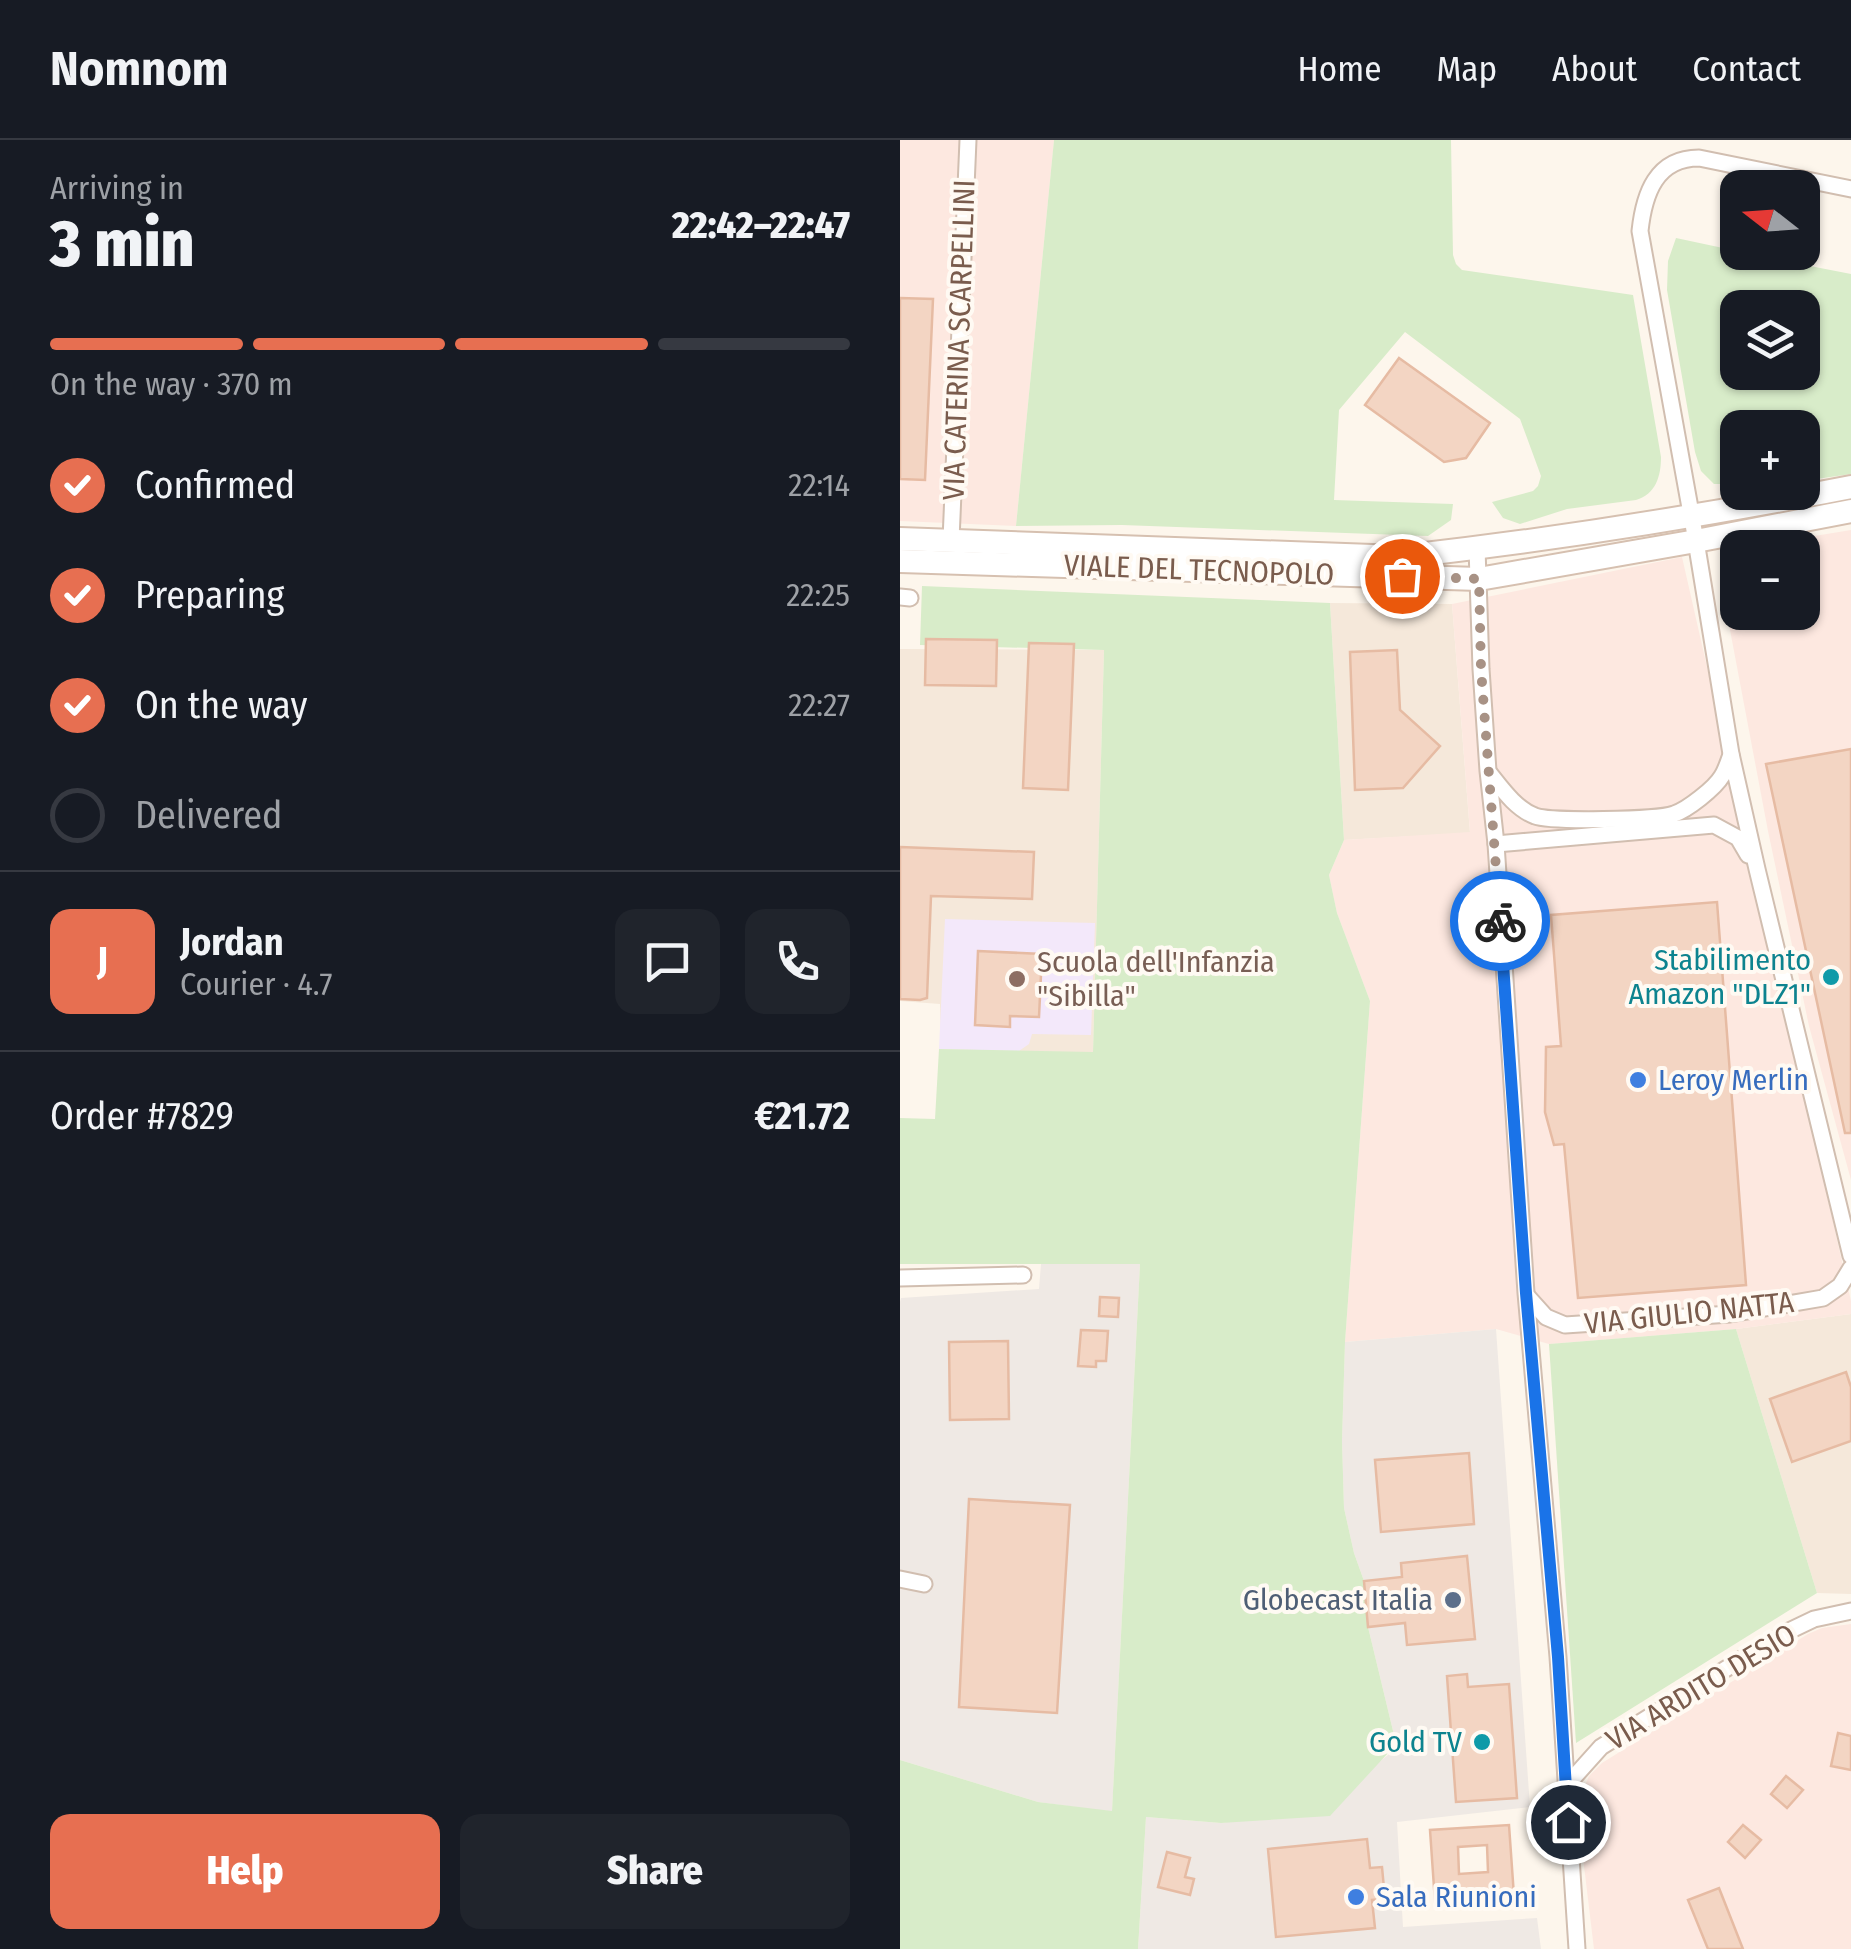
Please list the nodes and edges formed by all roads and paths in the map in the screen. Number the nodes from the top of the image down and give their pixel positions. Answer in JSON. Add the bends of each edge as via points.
{"nodes":[{"id":1,"x":968,"y":140,"type":"edge"},
{"id":2,"x":1851,"y":188,"type":"edge"},
{"id":3,"x":1851,"y":487,"type":"edge"},
{"id":4,"x":1851,"y":511,"type":"edge"},
{"id":5,"x":1692,"y":517,"type":"junction"},
{"id":6,"x":900,"y":539,"type":"edge"},
{"id":7,"x":951,"y":540,"type":"junction"},
{"id":8,"x":1696,"y":541,"type":"junction"},
{"id":9,"x":1478,"y":548,"type":"junction"},
{"id":10,"x":900,"y":561,"type":"edge"},
{"id":11,"x":1479,"y":579,"type":"junction"},
{"id":12,"x":1731,"y":754,"type":"junction"},
{"id":13,"x":1488,"y":771,"type":"junction"},
{"id":14,"x":1496,"y":844,"type":"junction"},
{"id":15,"x":1756,"y":869,"type":"junction"},
{"id":16,"x":1851,"y":1256,"type":"edge"},
{"id":17,"x":1851,"y":1268,"type":"edge"},
{"id":18,"x":1023,"y":1275,"type":"dead end"},
{"id":19,"x":900,"y":1278,"type":"edge"},
{"id":20,"x":1526,"y":1293,"type":"junction"},
{"id":21,"x":900,"y":1579,"type":"edge"},
{"id":22,"x":924,"y":1584,"type":"dead end"},
{"id":23,"x":1851,"y":1611,"type":"edge"},
{"id":24,"x":1566,"y":1786,"type":"junction"},
{"id":25,"x":1576,"y":1949,"type":"edge"}],
"edges":[{"from":1,"to":7,"type":"street","name":"VIA CATERINA SCARPELLINI"},
{"from":2,"to":5,"type":"street","via":[[1686,158],[1662,170],[1648,193],[1640,242]]},
{"from":3,"to":5,"type":"main road","name":"VIALE DEL TECNOPOLO"},
{"from":4,"to":8,"type":"main road","name":"VIALE DEL TECNOPOLO"},
{"from":5,"to":8,"type":"street"},
{"from":5,"to":9,"type":"main road","name":"VIALE DEL TECNOPOLO"},
{"from":6,"to":7,"type":"main road","name":"VIALE DEL TECNOPOLO"},
{"from":7,"to":9,"type":"main road","name":"VIALE DEL TECNOPOLO","via":[[1400,557]]},
{"from":8,"to":11,"type":"main road","name":"VIALE DEL TECNOPOLO"},
{"from":8,"to":12,"type":"street"},
{"from":9,"to":11,"type":"street"},
{"from":10,"to":11,"type":"main road","name":"VIALE DEL TECNOPOLO"},
{"from":11,"to":13,"type":"street"},
{"from":12,"to":13,"type":"street","via":[[1721,778],[1674,814],[1534,816]]},
{"from":12,"to":15,"type":"street"},
{"from":13,"to":14,"type":"street"},
{"from":14,"to":15,"type":"street","via":[[1714,825],[1738,838]]},
{"from":14,"to":20,"type":"street"},
{"from":15,"to":16,"type":"street"},
{"from":17,"to":20,"type":"street","name":"VIA GIULIO NATTA","via":[[1823,1298],[1730,1314],[1579,1326],[1546,1317]]},
{"from":18,"to":19,"type":"street"},
{"from":20,"to":24,"type":"street"},
{"from":21,"to":22,"type":"street"},
{"from":23,"to":24,"type":"street","name":"VIA ARDITO DESIO","via":[[1814,1619],[1740,1660],[1601,1747]]},
{"from":24,"to":25,"type":"street"}]}
